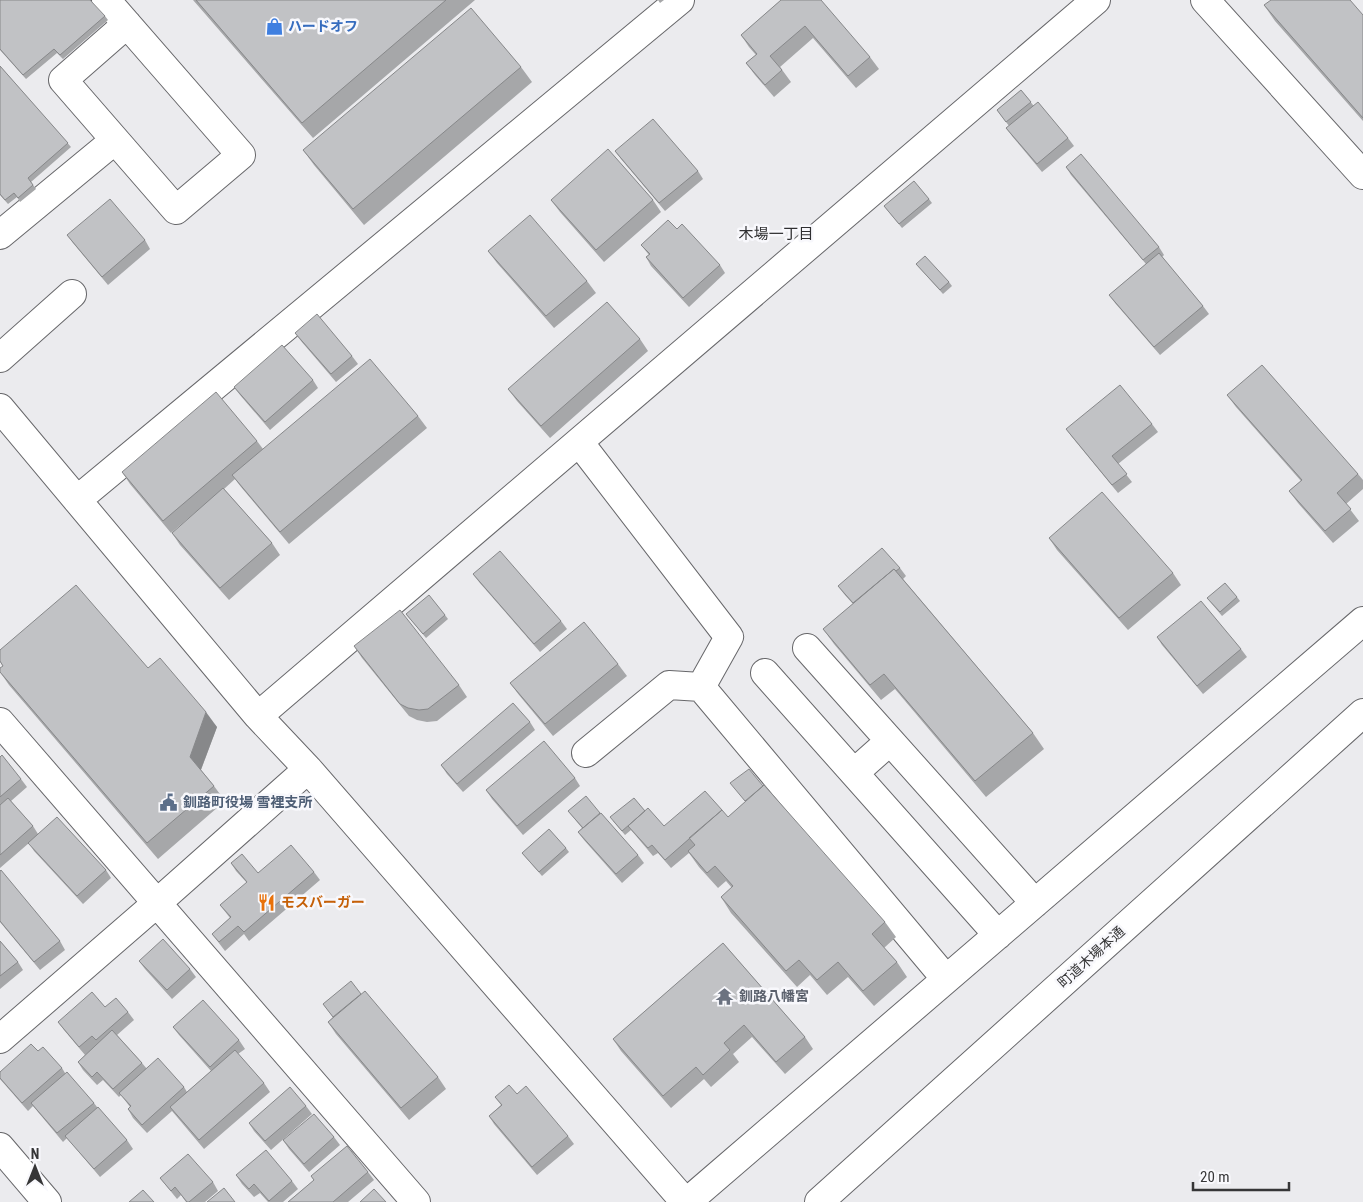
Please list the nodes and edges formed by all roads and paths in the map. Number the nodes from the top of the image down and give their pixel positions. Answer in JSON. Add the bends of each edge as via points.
{"nodes":[{"id":1,"x":106,"y":0,"type":"edge"},
{"id":2,"x":680,"y":0,"type":"edge"},
{"id":3,"x":1096,"y":0,"type":"edge"},
{"id":4,"x":1205,"y":0,"type":"edge"},
{"id":5,"x":127,"y":24,"type":"junction"},
{"id":6,"x":115,"y":140,"type":"junction"},
{"id":7,"x":1363,"y":175,"type":"edge"},
{"id":8,"x":0,"y":235,"type":"edge"},
{"id":9,"x":72,"y":294,"type":"dead end"},
{"id":10,"x":0,"y":358,"type":"edge"},
{"id":11,"x":0,"y":408,"type":"edge"},
{"id":12,"x":579,"y":442,"type":"junction"},
{"id":13,"x":77,"y":500,"type":"junction"},
{"id":14,"x":1363,"y":621,"type":"edge"},
{"id":15,"x":807,"y":648,"type":"dead end"},
{"id":16,"x":764,"y":673,"type":"dead end"},
{"id":17,"x":701,"y":687,"type":"junction"},
{"id":18,"x":1363,"y":713,"type":"edge"},
{"id":19,"x":258,"y":716,"type":"junction"},
{"id":20,"x":0,"y":722,"type":"edge"},
{"id":21,"x":890,"y":740,"type":"junction"},
{"id":22,"x":586,"y":753,"type":"dead end"},
{"id":23,"x":308,"y":769,"type":"junction"},
{"id":24,"x":854,"y":773,"type":"junction"},
{"id":25,"x":157,"y":903,"type":"junction"},
{"id":26,"x":1035,"y":903,"type":"junction"},
{"id":27,"x":998,"y":935,"type":"junction"},
{"id":28,"x":946,"y":979,"type":"junction"},
{"id":29,"x":0,"y":1039,"type":"edge"},
{"id":30,"x":0,"y":1147,"type":"edge"},
{"id":31,"x":48,"y":1202,"type":"edge"},
{"id":32,"x":416,"y":1202,"type":"edge"},
{"id":33,"x":686,"y":1202,"type":"edge"},
{"id":34,"x":819,"y":1202,"type":"edge"}],
"edges":[{"from":1,"to":5,"type":"street"},
{"from":2,"to":13,"type":"street"},
{"from":3,"to":12,"type":"street"},
{"from":4,"to":7,"type":"street"},
{"from":5,"to":6,"type":"street","via":[[63,80]]},
{"from":5,"to":6,"type":"street","via":[[241,155],[176,210]]},
{"from":6,"to":8,"type":"street"},
{"from":9,"to":10,"type":"street"},
{"from":11,"to":13,"type":"street"},
{"from":12,"to":17,"type":"street","via":[[729,637]]},
{"from":12,"to":19,"type":"street"},
{"from":13,"to":19,"type":"street"},
{"from":14,"to":26,"type":"street"},
{"from":15,"to":21,"type":"street"},
{"from":16,"to":24,"type":"street"},
{"from":17,"to":22,"type":"street","via":[[669,685]]},
{"from":17,"to":28,"type":"street"},
{"from":18,"to":34,"type":"street","name":"町道木場本通"},
{"from":19,"to":23,"type":"street"},
{"from":20,"to":25,"type":"street"},
{"from":21,"to":24,"type":"street"},
{"from":21,"to":26,"type":"street"},
{"from":23,"to":25,"type":"street"},
{"from":23,"to":33,"type":"street"},
{"from":24,"to":27,"type":"street"},
{"from":25,"to":29,"type":"street"},
{"from":25,"to":32,"type":"street"},
{"from":26,"to":27,"type":"street"},
{"from":27,"to":28,"type":"street"},
{"from":28,"to":33,"type":"street"},
{"from":30,"to":31,"type":"street"}]}
